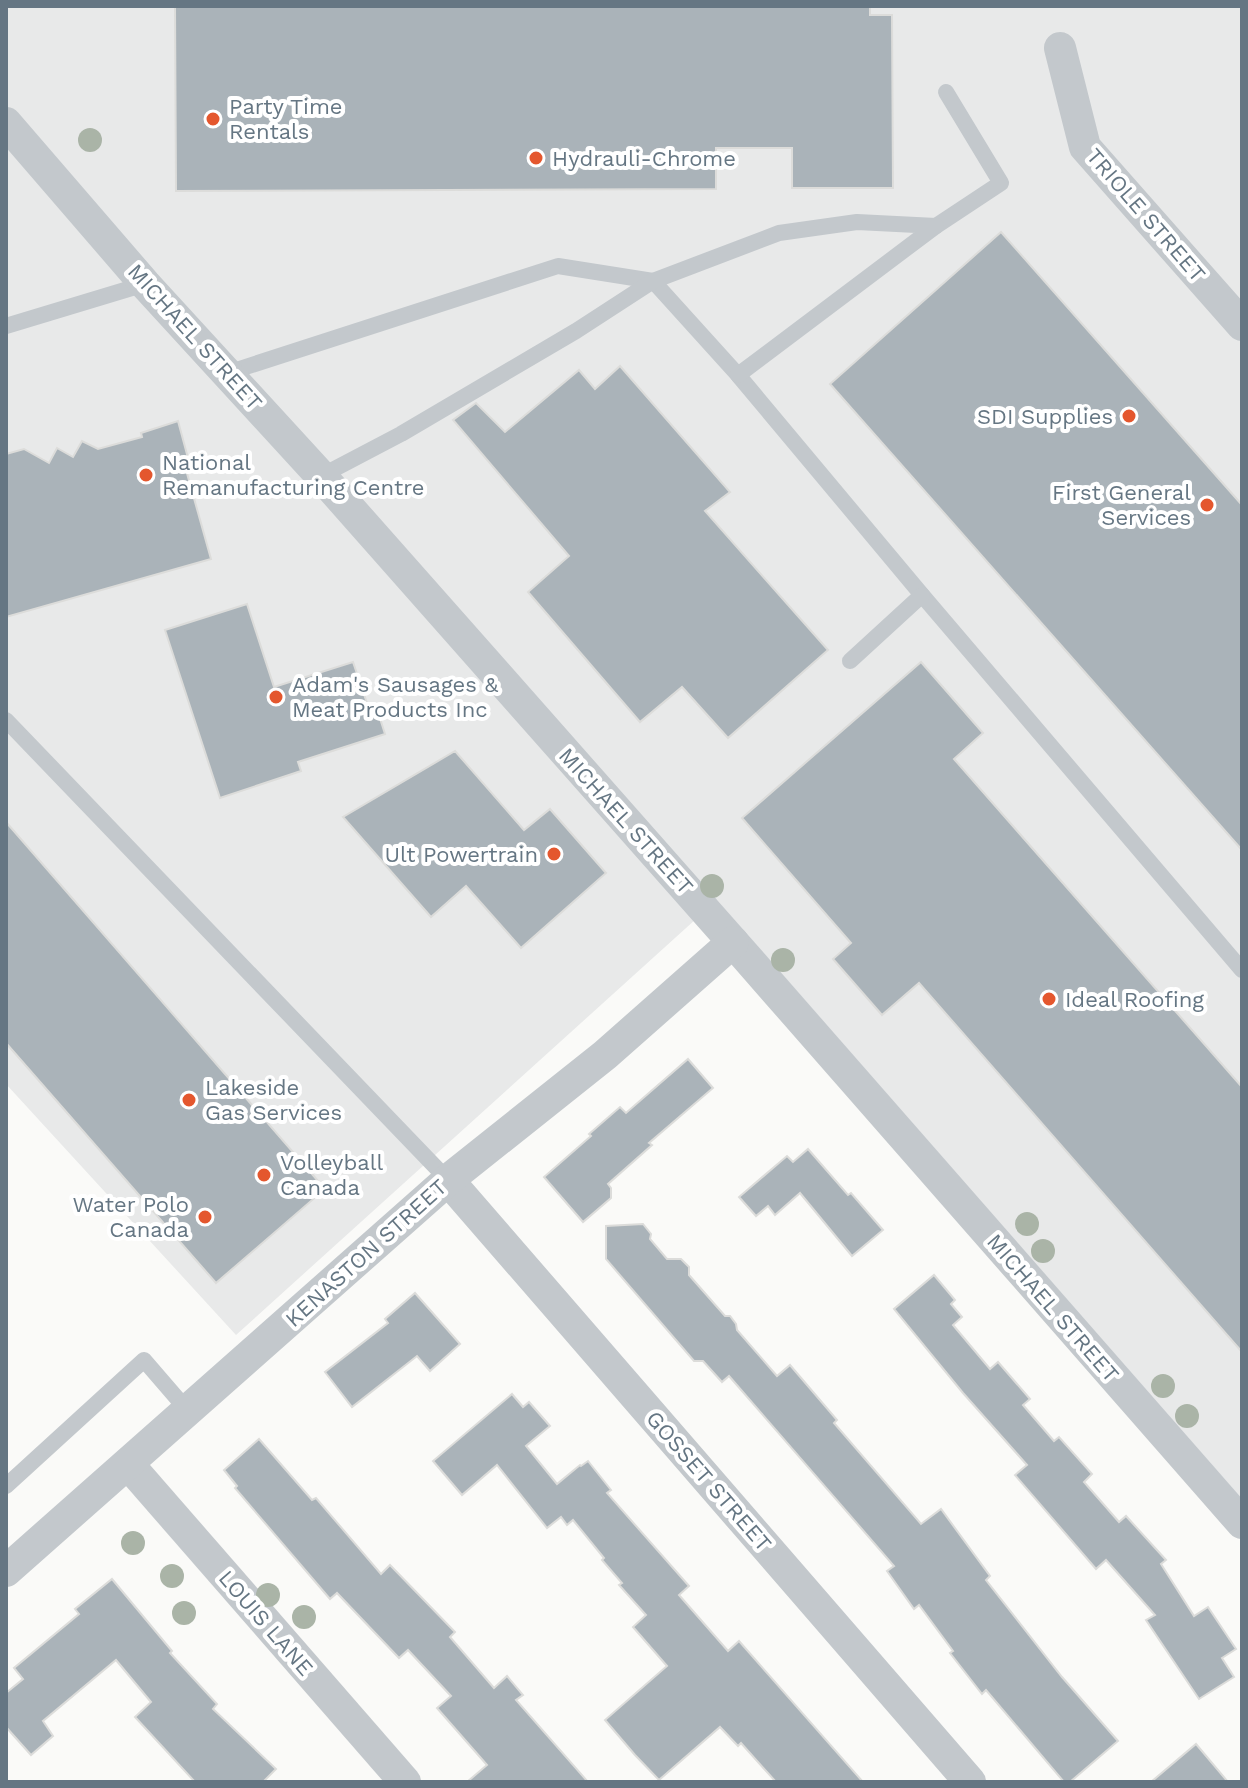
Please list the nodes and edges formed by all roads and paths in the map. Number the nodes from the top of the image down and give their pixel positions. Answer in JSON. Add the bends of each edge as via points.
{"nodes":[{"id":1,"x":1060,"y":48,"type":"dead end"},
{"id":2,"x":946,"y":92,"type":"dead end"},
{"id":3,"x":6,"y":123,"type":"edge"},
{"id":4,"x":936,"y":226,"type":"junction"},
{"id":5,"x":653,"y":281,"type":"junction"},
{"id":6,"x":145,"y":284,"type":"junction"},
{"id":7,"x":1242,"y":325,"type":"edge"},
{"id":8,"x":6,"y":326,"type":"edge"},
{"id":9,"x":227,"y":373,"type":"junction"},
{"id":10,"x":738,"y":375,"type":"junction"},
{"id":11,"x":321,"y":476,"type":"junction"},
{"id":12,"x":922,"y":595,"type":"junction"},
{"id":13,"x":850,"y":661,"type":"dead end"},
{"id":14,"x":6,"y":720,"type":"edge"},
{"id":15,"x":733,"y":942,"type":"junction"},
{"id":16,"x":1242,"y":970,"type":"edge"},
{"id":17,"x":448,"y":1180,"type":"junction"},
{"id":18,"x":188,"y":1411,"type":"junction"},
{"id":19,"x":128,"y":1464,"type":"junction"},
{"id":20,"x":6,"y":1486,"type":"edge"},
{"id":21,"x":1242,"y":1523,"type":"edge"},
{"id":22,"x":6,"y":1571,"type":"edge"},
{"id":23,"x":405,"y":1782,"type":"edge"},
{"id":24,"x":970,"y":1782,"type":"edge"}],
"edges":[{"from":1,"to":7,"type":"street","name":"TRIOLE STREET","via":[[1085,147]]},
{"from":2,"to":4,"type":"lane","via":[[1001,183]]},
{"from":3,"to":6,"type":"street","name":"MICHAEL STREET"},
{"from":4,"to":5,"type":"lane","via":[[857,222],[779,233]]},
{"from":4,"to":10,"type":"lane"},
{"from":5,"to":9,"type":"lane","via":[[558,266]]},
{"from":5,"to":10,"type":"lane"},
{"from":5,"to":11,"type":"lane","via":[[401,434]]},
{"from":6,"to":8,"type":"lane"},
{"from":6,"to":9,"type":"street","name":"MICHAEL STREET"},
{"from":9,"to":11,"type":"street","name":"MICHAEL STREET"},
{"from":10,"to":12,"type":"lane"},
{"from":11,"to":15,"type":"street","name":"MICHAEL STREET"},
{"from":12,"to":13,"type":"lane"},
{"from":12,"to":16,"type":"lane"},
{"from":14,"to":17,"type":"lane"},
{"from":15,"to":17,"type":"street","name":"KENASTON STREET","via":[[605,1055]]},
{"from":15,"to":21,"type":"street","name":"MICHAEL STREET"},
{"from":17,"to":18,"type":"street","name":"KENASTON STREET"},
{"from":17,"to":24,"type":"street","name":"GOSSET STREET"},
{"from":18,"to":19,"type":"street","name":"KENASTON STREET"},
{"from":18,"to":20,"type":"lane","via":[[144,1360]]},
{"from":19,"to":22,"type":"street","name":"KENASTON STREET"},
{"from":19,"to":23,"type":"street","name":"LOUIS LANE"}]}
